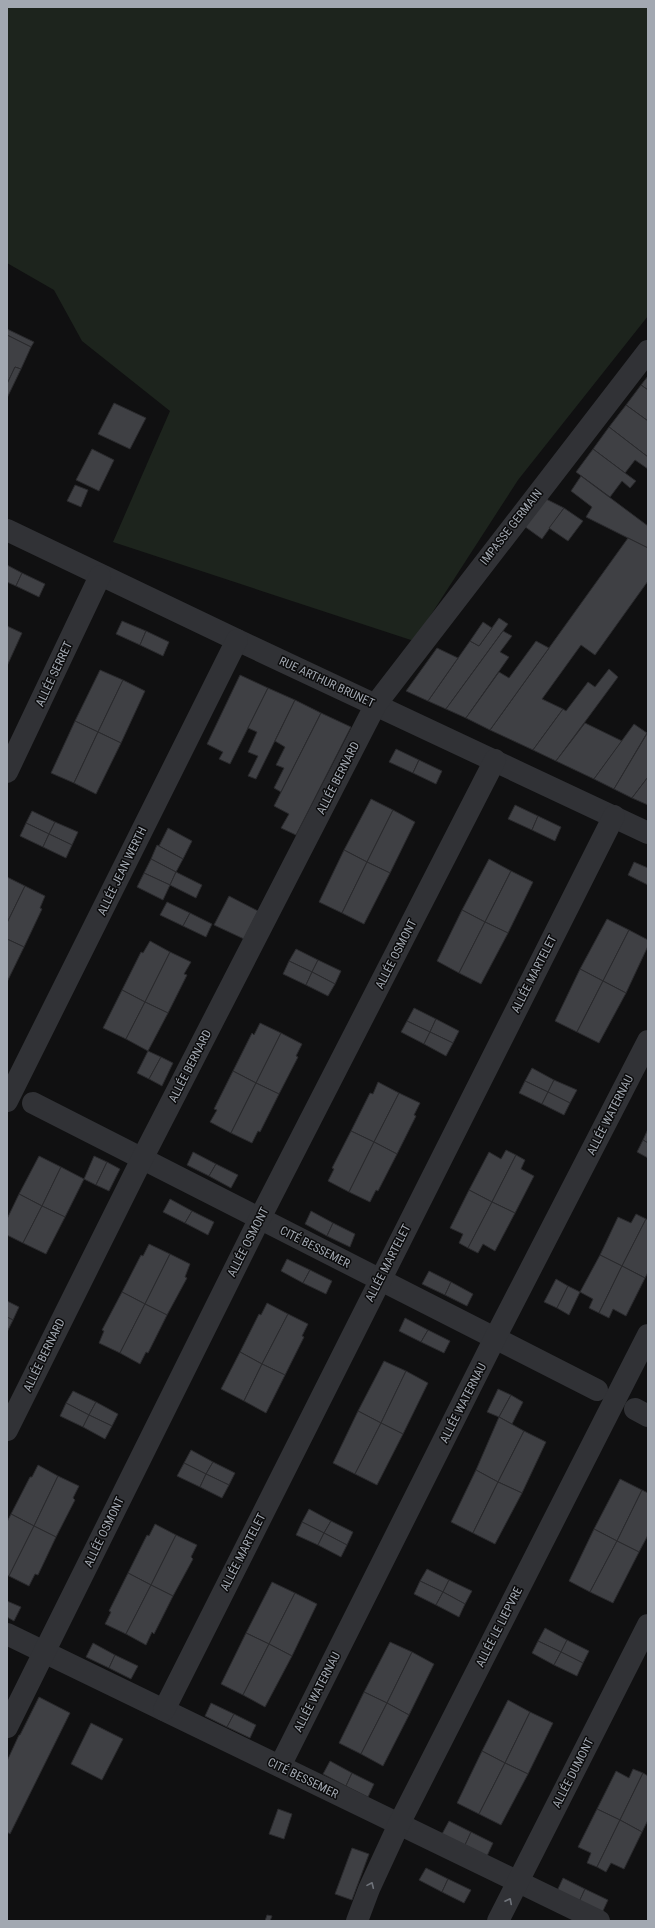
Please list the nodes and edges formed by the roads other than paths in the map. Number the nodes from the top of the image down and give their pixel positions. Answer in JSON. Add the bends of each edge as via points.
{"nodes":[{"id":1,"x":648,"y":351,"type":"edge"},
{"id":2,"x":7,"y":530,"type":"edge"},
{"id":3,"x":100,"y":576,"type":"junction"},
{"id":4,"x":237,"y":640,"type":"junction"},
{"id":5,"x":376,"y":704,"type":"junction"},
{"id":6,"x":495,"y":760,"type":"junction"},
{"id":7,"x":7,"y":772,"type":"edge"},
{"id":8,"x":614,"y":816,"type":"junction"},
{"id":9,"x":648,"y":833,"type":"edge"},
{"id":10,"x":648,"y":1041,"type":"edge"},
{"id":11,"x":7,"y":1101,"type":"edge"},
{"id":12,"x":33,"y":1103,"type":"dead end"},
{"id":13,"x":142,"y":1159,"type":"junction"},
{"id":14,"x":260,"y":1218,"type":"junction"},
{"id":15,"x":380,"y":1279,"type":"junction"},
{"id":16,"x":648,"y":1335,"type":"edge"},
{"id":17,"x":495,"y":1338,"type":"junction"},
{"id":18,"x":597,"y":1390,"type":"dead end"},
{"id":19,"x":7,"y":1430,"type":"edge"},
{"id":20,"x":648,"y":1625,"type":"edge"},
{"id":21,"x":7,"y":1634,"type":"edge"},
{"id":22,"x":44,"y":1652,"type":"junction"},
{"id":23,"x":164,"y":1710,"type":"junction"},
{"id":24,"x":7,"y":1727,"type":"edge"},
{"id":25,"x":280,"y":1766,"type":"junction"},
{"id":26,"x":399,"y":1824,"type":"junction"},
{"id":27,"x":519,"y":1882,"type":"junction"},
{"id":28,"x":357,"y":1921,"type":"edge"},
{"id":29,"x":498,"y":1921,"type":"edge"},
{"id":30,"x":599,"y":1921,"type":"edge"}],
"edges":[{"from":1,"to":5,"type":"street","name":"IMPASSE GERMAIN"},
{"from":2,"to":3,"type":"street","name":"RUE ARTHUR BRUNET"},
{"from":3,"to":4,"type":"street","name":"RUE ARTHUR BRUNET"},
{"from":3,"to":7,"type":"street","name":"ALLÉE SERRET"},
{"from":4,"to":5,"type":"street","name":"RUE ARTHUR BRUNET"},
{"from":4,"to":11,"type":"street","name":"ALLÉE JEAN WERTH"},
{"from":5,"to":6,"type":"street","name":"RUE ARTHUR BRUNET"},
{"from":5,"to":13,"type":"street","name":"ALLÉE BERNARD"},
{"from":6,"to":8,"type":"street","name":"RUE ARTHUR BRUNET"},
{"from":6,"to":14,"type":"street","name":"ALLÉE OSMONT"},
{"from":8,"to":9,"type":"street","name":"RUE ARTHUR BRUNET"},
{"from":8,"to":15,"type":"street","name":"ALLÉE MARTELET"},
{"from":10,"to":17,"type":"street","name":"ALLÉE WATERNAU"},
{"from":12,"to":13,"type":"street","name":"CITÉ BESSEMER"},
{"from":13,"to":14,"type":"street","name":"CITÉ BESSEMER"},
{"from":13,"to":19,"type":"street","name":"ALLÉE BERNARD"},
{"from":14,"to":15,"type":"street","name":"CITÉ BESSEMER"},
{"from":14,"to":22,"type":"street","name":"ALLÉE OSMONT"},
{"from":15,"to":17,"type":"street","name":"CITÉ BESSEMER"},
{"from":15,"to":23,"type":"street","name":"ALLÉE MARTELET"},
{"from":16,"to":26,"type":"street","name":"ALLÉE LE LIEPVRE"},
{"from":17,"to":18,"type":"street","name":"CITÉ BESSEMER"},
{"from":17,"to":25,"type":"street","name":"ALLÉE WATERNAU"},
{"from":20,"to":27,"type":"street","name":"ALLÉE DUMONT"},
{"from":21,"to":22,"type":"street","name":"CITÉ BESSEMER"},
{"from":22,"to":23,"type":"street","name":"CITÉ BESSEMER"},
{"from":22,"to":24,"type":"street","name":"ALLÉE OSMONT"},
{"from":23,"to":25,"type":"street","name":"CITÉ BESSEMER"},
{"from":25,"to":26,"type":"street","name":"CITÉ BESSEMER"},
{"from":26,"to":27,"type":"street","name":"CITÉ BESSEMER"},
{"from":28,"to":26,"type":"street","name":"ALLÉE LE LIEPVRE","one_way":true},
{"from":29,"to":27,"type":"street","name":"ALLÉE DUMONT","one_way":true},
{"from":27,"to":30,"type":"street","name":"CITÉ BESSEMER"}]}
